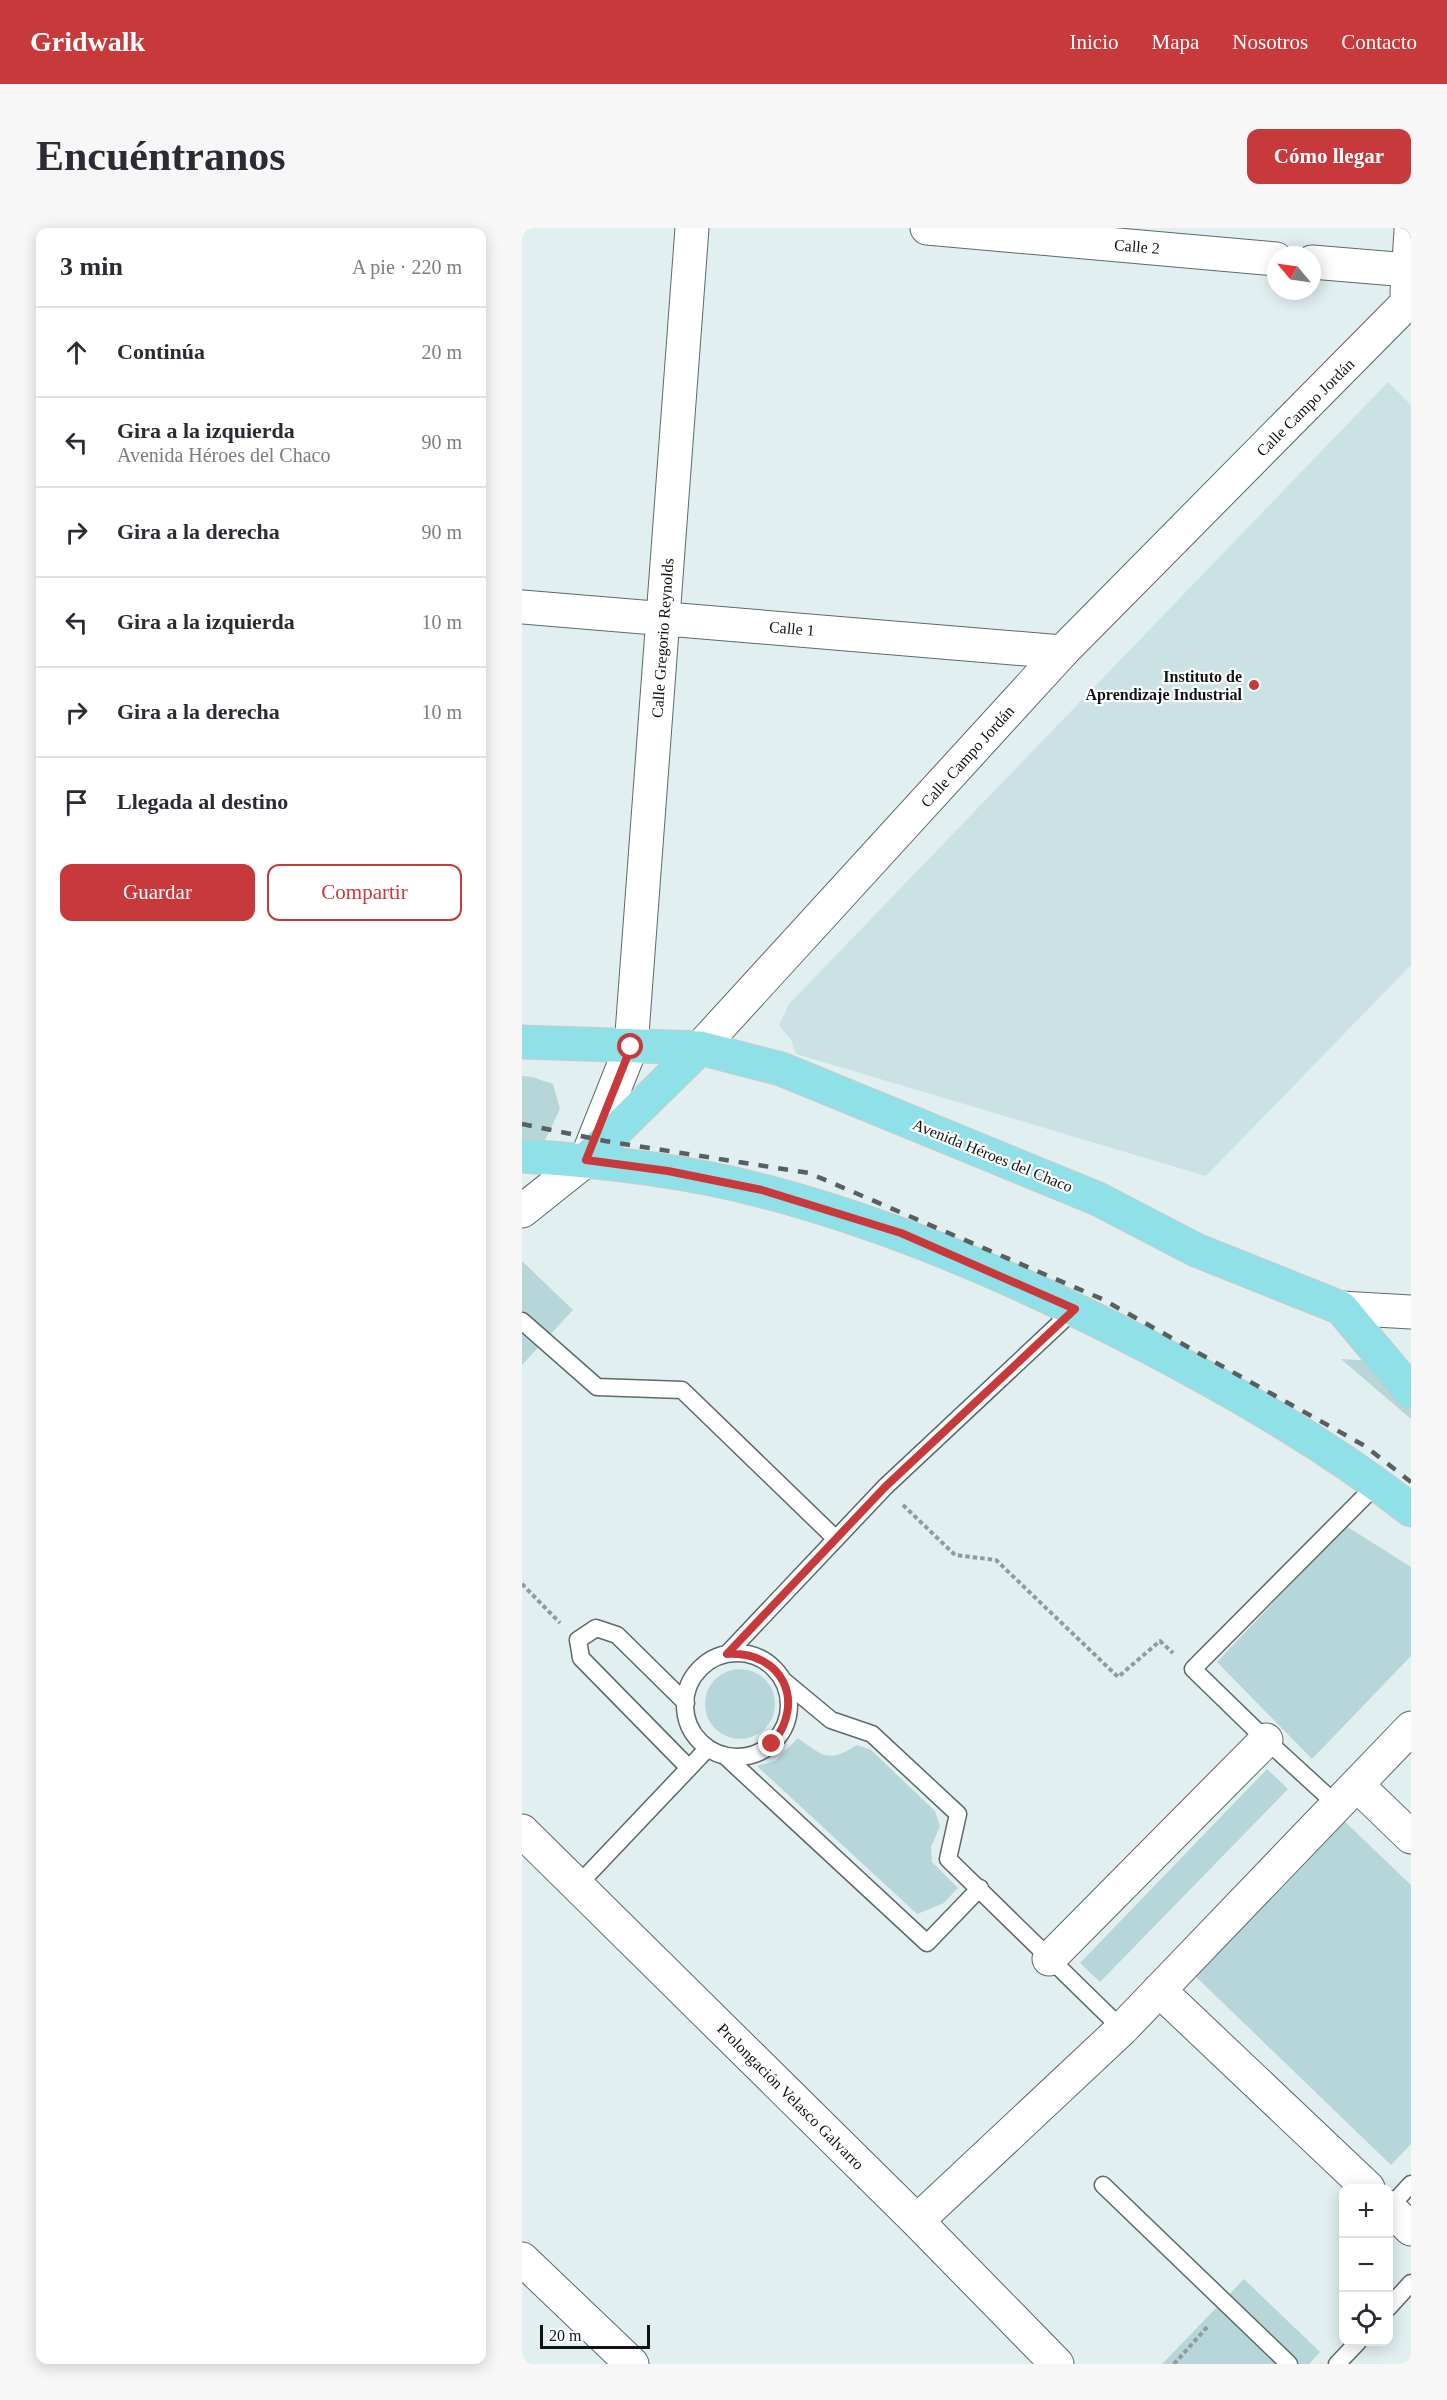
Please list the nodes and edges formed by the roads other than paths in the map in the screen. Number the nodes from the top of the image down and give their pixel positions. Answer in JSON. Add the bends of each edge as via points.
{"nodes":[{"id":1,"x":692,"y":228,"type":"edge"},
{"id":2,"x":927,"y":228,"type":"edge"},
{"id":3,"x":1411,"y":230,"type":"edge"},
{"id":4,"x":1267,"y":258,"type":"edge"},
{"id":5,"x":1321,"y":265,"type":"edge"},
{"id":6,"x":1409,"y":291,"type":"edge"},
{"id":7,"x":522,"y":607,"type":"edge"},
{"id":8,"x":663,"y":617,"type":"junction"},
{"id":9,"x":1062,"y":652,"type":"junction"},
{"id":10,"x":522,"y":1042,"type":"edge"},
{"id":11,"x":631,"y":1047,"type":"junction"},
{"id":12,"x":700,"y":1048,"type":"junction"},
{"id":13,"x":522,"y":1156,"type":"edge"},
{"id":14,"x":586,"y":1160,"type":"junction"},
{"id":15,"x":522,"y":1211,"type":"edge"},
{"id":16,"x":1341,"y":1308,"type":"junction"},
{"id":17,"x":1075,"y":1309,"type":"junction"},
{"id":18,"x":1411,"y":1312,"type":"edge"},
{"id":19,"x":522,"y":1321,"type":"edge"},
{"id":20,"x":1411,"y":1392,"type":"edge"},
{"id":21,"x":1377,"y":1484,"type":"junction"},
{"id":22,"x":1411,"y":1510,"type":"edge"},
{"id":23,"x":836,"y":1539,"type":"junction"},
{"id":24,"x":727,"y":1654,"type":"junction"},
{"id":25,"x":784,"y":1681,"type":"junction"},
{"id":26,"x":686,"y":1703,"type":"junction"},
{"id":27,"x":1411,"y":1728,"type":"edge"},
{"id":28,"x":1266,"y":1740,"type":"junction"},
{"id":29,"x":708,"y":1748,"type":"junction"},
{"id":30,"x":724,"y":1755,"type":"junction"},
{"id":31,"x":689,"y":1768,"type":"junction"},
{"id":32,"x":1347,"y":1795,"type":"junction"},
{"id":33,"x":522,"y":1831,"type":"edge"},
{"id":34,"x":1411,"y":1838,"type":"edge"},
{"id":35,"x":578,"y":1886,"type":"junction"},
{"id":36,"x":980,"y":1888,"type":"junction"},
{"id":37,"x":1049,"y":1959,"type":"junction"},
{"id":38,"x":1159,"y":1990,"type":"junction"},
{"id":39,"x":1122,"y":2029,"type":"junction"},
{"id":40,"x":1364,"y":2184,"type":"edge"},
{"id":41,"x":1411,"y":2184,"type":"edge"},
{"id":42,"x":1103,"y":2185,"type":"dead end"},
{"id":43,"x":1393,"y":2204,"type":"edge"},
{"id":44,"x":1393,"y":2212,"type":"edge"},
{"id":45,"x":916,"y":2221,"type":"junction"},
{"id":46,"x":1411,"y":2229,"type":"edge"},
{"id":47,"x":522,"y":2260,"type":"edge"},
{"id":48,"x":1411,"y":2283,"type":"edge"},
{"id":49,"x":1393,"y":2303,"type":"edge"},
{"id":50,"x":1354,"y":2346,"type":"edge"},
{"id":51,"x":632,"y":2364,"type":"edge"},
{"id":52,"x":1057,"y":2364,"type":"edge"},
{"id":53,"x":1289,"y":2364,"type":"edge"},
{"id":54,"x":1338,"y":2364,"type":"edge"}],
"edges":[{"from":1,"to":8,"type":"street","name":"Calle Gregorio Reynolds"},
{"from":2,"to":4,"type":"street","name":"Calle 2"},
{"from":3,"to":6,"type":"street"},
{"from":5,"to":6,"type":"street"},
{"from":6,"to":9,"type":"street","name":"Calle Campo Jordán"},
{"from":7,"to":8,"type":"street","name":"Calle 1"},
{"from":8,"to":9,"type":"street","name":"Calle 1"},
{"from":8,"to":11,"type":"street","name":"Calle Gregorio Reynolds"},
{"from":9,"to":12,"type":"street","name":"Calle Campo Jordán"},
{"from":10,"to":11,"type":"main road","name":"Avenida Héroes del Chaco"},
{"from":11,"to":12,"type":"main road","name":"Avenida Héroes del Chaco"},
{"from":11,"to":14,"type":"street","name":"Calle Gregorio Reynolds"},
{"from":12,"to":14,"type":"main road","name":"Calle Campo Jordán"},
{"from":12,"to":16,"type":"main road","name":"Avenida Héroes del Chaco","via":[[781,1069],[864,1102],[1098,1199],[1196,1250]]},
{"from":13,"to":14,"type":"main road"},
{"from":14,"to":15,"type":"street","name":"Calle Campo Jordán"},
{"from":14,"to":17,"type":"main road","via":[[668,1171],[783,1197],[901,1233]]},
{"from":16,"to":18,"type":"street"},
{"from":16,"to":20,"type":"main road","name":"Avenida Héroes del Chaco"},
{"from":17,"to":21,"type":"main road","via":[[1234,1391]]},
{"from":17,"to":23,"type":"lane","via":[[885,1487]]},
{"from":19,"to":23,"type":"lane","via":[[597,1387],[682,1390]]},
{"from":21,"to":22,"type":"main road"},
{"from":21,"to":28,"type":"lane","via":[[1192,1670]]},
{"from":23,"to":24,"type":"lane"},
{"from":24,"to":25,"type":"lane","via":[[744,1653],[760,1658]]},
{"from":24,"to":26,"type":"lane","via":[[698,1672]]},
{"from":25,"to":30,"type":"lane","via":[[788,1706],[783,1731],[757,1753]]},
{"from":25,"to":36,"type":"lane","via":[[831,1720],[872,1734],[958,1814],[948,1859]]},
{"from":26,"to":29,"type":"lane","via":[[688,1721]]},
{"from":26,"to":31,"type":"lane","via":[[617,1635],[597,1628],[578,1640],[581,1658]]},
{"from":27,"to":32,"type":"street"},
{"from":28,"to":32,"type":"lane"},
{"from":28,"to":37,"type":"street"},
{"from":29,"to":30,"type":"lane"},
{"from":29,"to":31,"type":"lane"},
{"from":30,"to":36,"type":"lane","via":[[927,1942]]},
{"from":31,"to":35,"type":"lane"},
{"from":32,"to":34,"type":"street"},
{"from":32,"to":38,"type":"street"},
{"from":33,"to":35,"type":"street","name":"Prolongación Velasco Galvarro"},
{"from":35,"to":45,"type":"street","name":"Prolongación Velasco Galvarro"},
{"from":36,"to":37,"type":"lane"},
{"from":37,"to":39,"type":"lane"},
{"from":38,"to":39,"type":"street"},
{"from":38,"to":40,"type":"street"},
{"from":39,"to":45,"type":"street"},
{"from":41,"to":43,"type":"lane"},
{"from":42,"to":53,"type":"lane"},
{"from":44,"to":46,"type":"street"},
{"from":45,"to":52,"type":"street","name":"Prolongación Velasco Galvarro"},
{"from":47,"to":51,"type":"street"},
{"from":48,"to":49,"type":"lane"},
{"from":50,"to":54,"type":"lane"}]}
